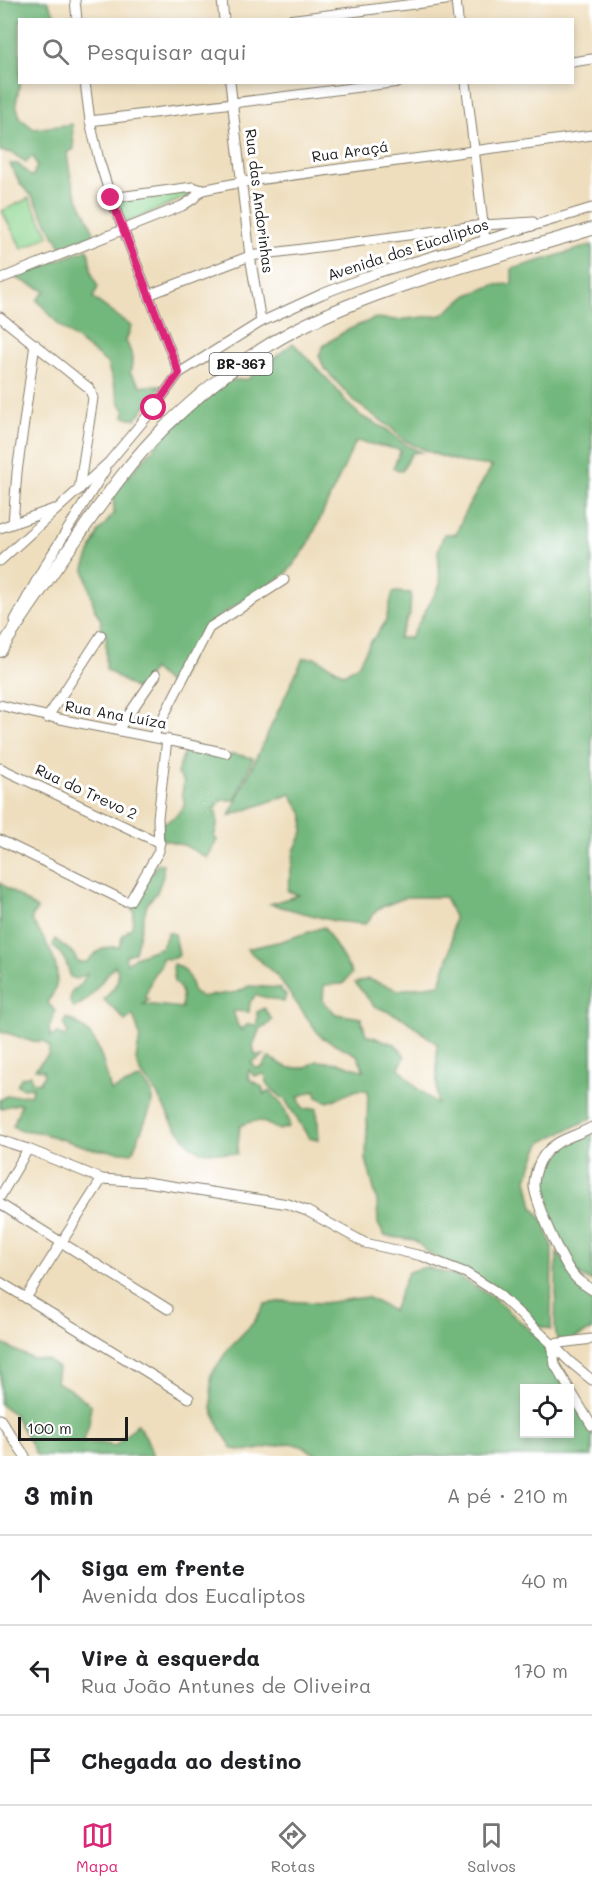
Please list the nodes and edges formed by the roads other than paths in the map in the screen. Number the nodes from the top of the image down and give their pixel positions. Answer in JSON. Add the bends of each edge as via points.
{"nodes":[{"id":1,"x":75,"y":0,"type":"edge"},
{"id":2,"x":222,"y":0,"type":"edge"},
{"id":3,"x":446,"y":0,"type":"edge"},
{"id":4,"x":456,"y":0,"type":"edge"},
{"id":5,"x":77,"y":18,"type":"edge"},
{"id":6,"x":224,"y":18,"type":"edge"},
{"id":7,"x":304,"y":18,"type":"edge"},
{"id":8,"x":458,"y":18,"type":"edge"},
{"id":9,"x":592,"y":59,"type":"edge"},
{"id":10,"x":574,"y":62,"type":"edge"},
{"id":11,"x":86,"y":84,"type":"edge"},
{"id":12,"x":230,"y":84,"type":"edge"},
{"id":13,"x":383,"y":84,"type":"edge"},
{"id":14,"x":466,"y":84,"type":"edge"},
{"id":15,"x":232,"y":103,"type":"junction"},
{"id":16,"x":90,"y":121,"type":"junction"},
{"id":17,"x":592,"y":135,"type":"edge"},
{"id":18,"x":474,"y":150,"type":"junction"},
{"id":19,"x":242,"y":182,"type":"junction"},
{"id":20,"x":202,"y":190,"type":"junction"},
{"id":21,"x":111,"y":198,"type":"junction"},
{"id":22,"x":592,"y":208,"type":"edge"},
{"id":23,"x":547,"y":221,"type":"junction"},
{"id":24,"x":483,"y":225,"type":"junction"},
{"id":25,"x":592,"y":229,"type":"edge"},
{"id":26,"x":123,"y":230,"type":"junction"},
{"id":27,"x":485,"y":240,"type":"junction"},
{"id":28,"x":250,"y":256,"type":"junction"},
{"id":29,"x":0,"y":279,"type":"edge"},
{"id":30,"x":148,"y":295,"type":"junction"},
{"id":31,"x":0,"y":317,"type":"edge"},
{"id":32,"x":261,"y":322,"type":"junction"},
{"id":33,"x":35,"y":344,"type":"junction"},
{"id":34,"x":179,"y":373,"type":"junction"},
{"id":35,"x":109,"y":462,"type":"junction"},
{"id":36,"x":79,"y":490,"type":"junction"},
{"id":37,"x":59,"y":507,"type":"junction"},
{"id":38,"x":13,"y":523,"type":"junction"},
{"id":39,"x":0,"y":528,"type":"edge"},
{"id":40,"x":0,"y":561,"type":"edge"},
{"id":41,"x":284,"y":580,"type":"dead end"},
{"id":42,"x":101,"y":635,"type":"dead end"},
{"id":43,"x":8,"y":639,"type":"junction"},
{"id":44,"x":0,"y":651,"type":"edge"},
{"id":45,"x":156,"y":675,"type":"dead end"},
{"id":46,"x":0,"y":705,"type":"edge"},
{"id":47,"x":47,"y":718,"type":"junction"},
{"id":48,"x":118,"y":730,"type":"junction"},
{"id":49,"x":153,"y":737,"type":"junction"},
{"id":50,"x":167,"y":739,"type":"junction"},
{"id":51,"x":226,"y":753,"type":"dead end"},
{"id":52,"x":0,"y":768,"type":"edge"},
{"id":53,"x":0,"y":840,"type":"edge"},
{"id":54,"x":160,"y":843,"type":"junction"},
{"id":55,"x":592,"y":1127,"type":"edge"},
{"id":56,"x":0,"y":1140,"type":"edge"},
{"id":57,"x":28,"y":1149,"type":"junction"},
{"id":58,"x":102,"y":1179,"type":"junction"},
{"id":59,"x":0,"y":1197,"type":"edge"},
{"id":60,"x":0,"y":1204,"type":"edge"},
{"id":61,"x":60,"y":1243,"type":"junction"},
{"id":62,"x":0,"y":1282,"type":"edge"},
{"id":63,"x":592,"y":1290,"type":"edge"},
{"id":64,"x":26,"y":1299,"type":"junction"},
{"id":65,"x":168,"y":1309,"type":"dead end"},
{"id":66,"x":592,"y":1339,"type":"edge"},
{"id":67,"x":552,"y":1344,"type":"junction"},
{"id":68,"x":592,"y":1380,"type":"edge"},
{"id":69,"x":189,"y":1398,"type":"dead end"},
{"id":70,"x":0,"y":1419,"type":"edge"},
{"id":71,"x":592,"y":1426,"type":"edge"},
{"id":72,"x":25,"y":1456,"type":"edge"}],
"edges":[{"from":1,"to":5,"type":"street"},
{"from":2,"to":6,"type":"street"},
{"from":3,"to":7,"type":"street"},
{"from":4,"to":8,"type":"street"},
{"from":9,"to":10,"type":"street"},
{"from":11,"to":16,"type":"street"},
{"from":12,"to":15,"type":"street","name":"Rua das Andorinhas"},
{"from":13,"to":15,"type":"street"},
{"from":14,"to":18,"type":"street"},
{"from":15,"to":16,"type":"street"},
{"from":15,"to":19,"type":"street","name":"Rua das Andorinhas"},
{"from":16,"to":21,"type":"street"},
{"from":17,"to":18,"type":"street","name":"Rua Araçá"},
{"from":18,"to":19,"type":"street","name":"Rua Araçá"},
{"from":18,"to":24,"type":"street"},
{"from":19,"to":20,"type":"street","name":"Rua Araçá"},
{"from":19,"to":28,"type":"street","name":"Rua das Andorinhas"},
{"from":20,"to":21,"type":"street","via":[[193,187]]},
{"from":20,"to":26,"type":"street","name":"Rua Araçá","via":[[182,206]]},
{"from":21,"to":26,"type":"street"},
{"from":22,"to":23,"type":"street","name":"Avenida dos Eucaliptos"},
{"from":23,"to":24,"type":"street"},
{"from":23,"to":27,"type":"street","name":"Avenida dos Eucaliptos"},
{"from":24,"to":27,"type":"street"},
{"from":24,"to":28,"type":"street"},
{"from":25,"to":43,"type":"main road","number":"BR-367","via":[[409,283],[294,331],[249,358],[201,393],[111,489]]},
{"from":26,"to":29,"type":"street","name":"Rua Araçá"},
{"from":26,"to":30,"type":"street"},
{"from":27,"to":32,"type":"street","name":"Avenida dos Eucaliptos","via":[[373,274]]},
{"from":28,"to":30,"type":"street"},
{"from":28,"to":32,"type":"street","name":"Rua das Andorinhas"},
{"from":30,"to":34,"type":"street"},
{"from":31,"to":33,"type":"street"},
{"from":32,"to":34,"type":"street","name":"Avenida dos Eucaliptos"},
{"from":33,"to":36,"type":"street","via":[[92,393]]},
{"from":33,"to":38,"type":"street"},
{"from":34,"to":35,"type":"street","name":"Avenida dos Eucaliptos"},
{"from":35,"to":36,"type":"street","name":"Avenida dos Eucaliptos"},
{"from":35,"to":43,"type":"street","via":[[27,595]]},
{"from":36,"to":37,"type":"street","name":"Avenida dos Eucaliptos"},
{"from":37,"to":38,"type":"street"},
{"from":37,"to":40,"type":"street","name":"Avenida dos Eucaliptos"},
{"from":38,"to":39,"type":"street"},
{"from":41,"to":49,"type":"street","via":[[206,632]]},
{"from":42,"to":47,"type":"street"},
{"from":43,"to":44,"type":"main road","number":"BR-367"},
{"from":45,"to":48,"type":"street"},
{"from":46,"to":47,"type":"street","name":"Rua Ana Luíza"},
{"from":47,"to":48,"type":"street","name":"Rua Ana Luíza"},
{"from":48,"to":49,"type":"street","name":"Rua Ana Luíza"},
{"from":49,"to":50,"type":"street","name":"Rua Ana Luíza"},
{"from":50,"to":51,"type":"street","name":"Rua Ana Luíza"},
{"from":50,"to":54,"type":"street","via":[[158,818]]},
{"from":52,"to":54,"type":"street","name":"Rua do Trevo 2"},
{"from":53,"to":54,"type":"street","via":[[127,902],[157,857]]},
{"from":55,"to":63,"type":"street","via":[[558,1141],[539,1163],[534,1183],[537,1199],[564,1260],[576,1278]]},
{"from":56,"to":57,"type":"street"},
{"from":57,"to":58,"type":"street"},
{"from":57,"to":59,"type":"street"},
{"from":58,"to":61,"type":"street"},
{"from":58,"to":67,"type":"street","via":[[288,1204],[365,1243],[422,1256],[466,1273],[495,1292]]},
{"from":60,"to":61,"type":"street"},
{"from":61,"to":64,"type":"street"},
{"from":61,"to":65,"type":"street"},
{"from":62,"to":64,"type":"street"},
{"from":64,"to":69,"type":"street"},
{"from":66,"to":67,"type":"street"},
{"from":67,"to":68,"type":"street"},
{"from":67,"to":71,"type":"street","via":[[555,1365]]},
{"from":70,"to":72,"type":"street"}]}
